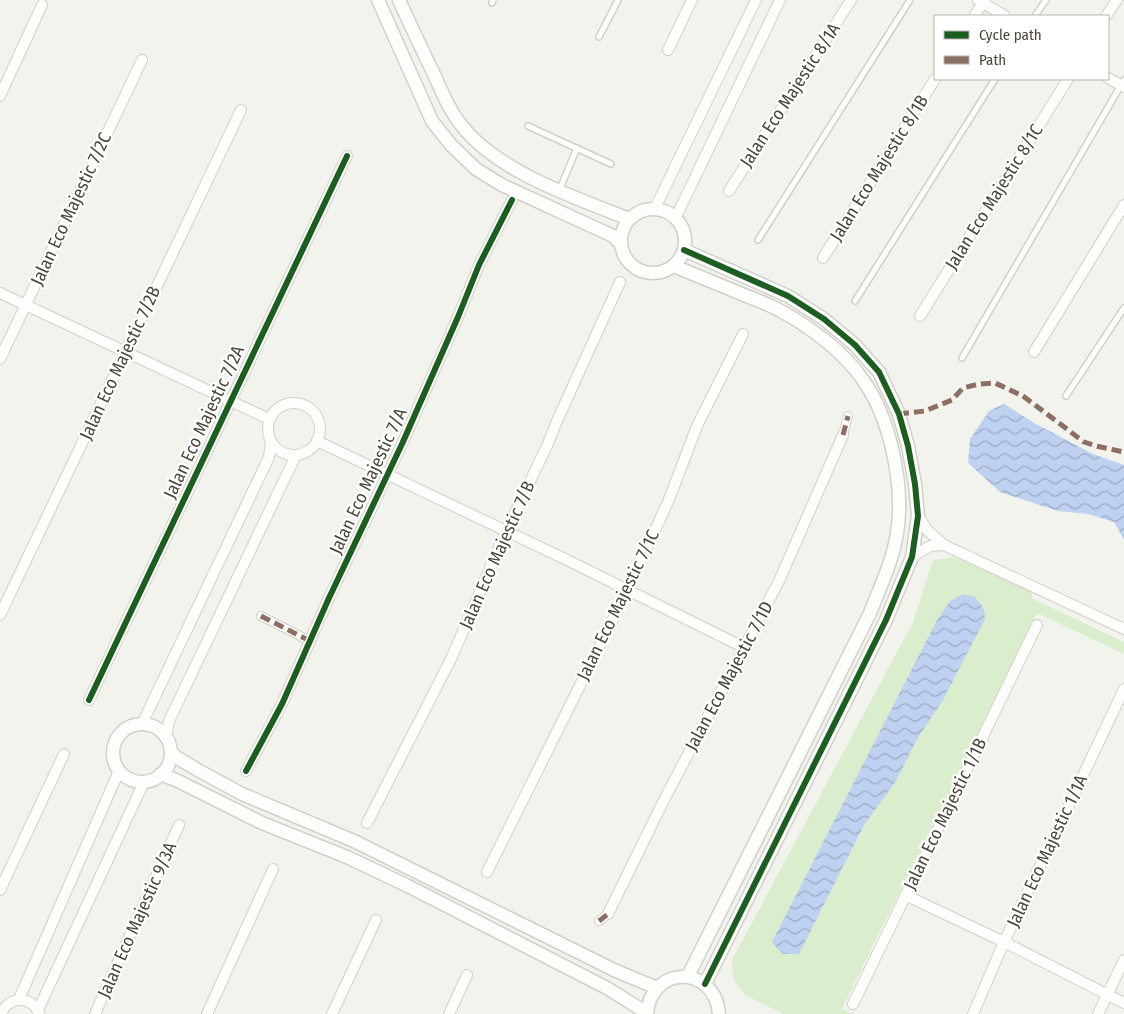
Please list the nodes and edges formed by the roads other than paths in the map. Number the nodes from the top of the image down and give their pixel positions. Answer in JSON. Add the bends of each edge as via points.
{"nodes":[{"id":1,"x":378,"y":0,"type":"edge"},
{"id":2,"x":399,"y":0,"type":"edge"},
{"id":3,"x":618,"y":0,"type":"edge"},
{"id":4,"x":692,"y":0,"type":"edge"},
{"id":5,"x":756,"y":0,"type":"edge"},
{"id":6,"x":780,"y":0,"type":"edge"},
{"id":7,"x":851,"y":0,"type":"edge"},
{"id":8,"x":910,"y":0,"type":"edge"},
{"id":9,"x":1046,"y":0,"type":"edge"},
{"id":10,"x":1116,"y":0,"type":"edge"},
{"id":11,"x":982,"y":1,"type":"edge"},
{"id":12,"x":42,"y":5,"type":"dead end"},
{"id":13,"x":975,"y":15,"type":"edge"},
{"id":14,"x":1003,"y":15,"type":"edge"},
{"id":15,"x":1036,"y":15,"type":"edge"},
{"id":16,"x":1107,"y":15,"type":"edge"},
{"id":17,"x":599,"y":37,"type":"dead end"},
{"id":18,"x":668,"y":50,"type":"dead end"},
{"id":19,"x":142,"y":60,"type":"dead end"},
{"id":20,"x":1109,"y":78,"type":"edge"},
{"id":21,"x":934,"y":80,"type":"edge"},
{"id":22,"x":995,"y":80,"type":"edge"},
{"id":23,"x":1067,"y":80,"type":"edge"},
{"id":24,"x":1123,"y":84,"type":"edge"},
{"id":25,"x":0,"y":96,"type":"edge"},
{"id":26,"x":241,"y":110,"type":"dead end"},
{"id":27,"x":528,"y":126,"type":"dead end"},
{"id":28,"x":576,"y":148,"type":"junction"},
{"id":29,"x":347,"y":156,"type":"dead end"},
{"id":30,"x":611,"y":164,"type":"dead end"},
{"id":31,"x":559,"y":191,"type":"junction"},
{"id":32,"x":729,"y":191,"type":"dead end"},
{"id":33,"x":512,"y":200,"type":"dead end"},
{"id":34,"x":1124,"y":205,"type":"edge"},
{"id":35,"x":655,"y":208,"type":"junction"},
{"id":36,"x":676,"y":217,"type":"junction"},
{"id":37,"x":629,"y":219,"type":"junction"},
{"id":38,"x":758,"y":240,"type":"dead end"},
{"id":39,"x":621,"y":244,"type":"junction"},
{"id":40,"x":684,"y":250,"type":"junction"},
{"id":41,"x":824,"y":258,"type":"dead end"},
{"id":42,"x":674,"y":266,"type":"junction"},
{"id":43,"x":620,"y":282,"type":"dead end"},
{"id":44,"x":0,"y":294,"type":"edge"},
{"id":45,"x":855,"y":301,"type":"dead end"},
{"id":46,"x":25,"y":305,"type":"junction"},
{"id":47,"x":1124,"y":308,"type":"edge"},
{"id":48,"x":920,"y":316,"type":"dead end"},
{"id":49,"x":743,"y":334,"type":"dead end"},
{"id":50,"x":126,"y":352,"type":"junction"},
{"id":51,"x":1034,"y":352,"type":"dead end"},
{"id":52,"x":962,"y":358,"type":"dead end"},
{"id":53,"x":0,"y":359,"type":"edge"},
{"id":54,"x":1066,"y":396,"type":"dead end"},
{"id":55,"x":231,"y":401,"type":"junction"},
{"id":56,"x":848,"y":416,"type":"dead end"},
{"id":57,"x":269,"y":419,"type":"junction"},
{"id":58,"x":843,"y":435,"type":"joint"},
{"id":59,"x":271,"y":441,"type":"junction"},
{"id":60,"x":317,"y":441,"type":"junction"},
{"id":61,"x":296,"y":455,"type":"junction"},
{"id":62,"x":388,"y":475,"type":"junction"},
{"id":63,"x":918,"y":516,"type":"junction"},
{"id":64,"x":506,"y":531,"type":"junction"},
{"id":65,"x":944,"y":545,"type":"junction"},
{"id":66,"x":912,"y":556,"type":"junction"},
{"id":67,"x":626,"y":590,"type":"junction"},
{"id":68,"x":0,"y":616,"type":"edge"},
{"id":69,"x":261,"y":616,"type":"dead end"},
{"id":70,"x":1037,"y":625,"type":"dead end"},
{"id":71,"x":1124,"y":629,"type":"edge"},
{"id":72,"x":310,"y":641,"type":"junction"},
{"id":73,"x":743,"y":647,"type":"junction"},
{"id":74,"x":1124,"y":689,"type":"edge"},
{"id":75,"x":89,"y":700,"type":"dead end"},
{"id":76,"x":142,"y":724,"type":"junction"},
{"id":77,"x":166,"y":736,"type":"junction"},
{"id":78,"x":171,"y":752,"type":"junction"},
{"id":79,"x":64,"y":754,"type":"dead end"},
{"id":80,"x":119,"y":771,"type":"junction"},
{"id":81,"x":246,"y":771,"type":"dead end"},
{"id":82,"x":161,"y":774,"type":"junction"},
{"id":83,"x":144,"y":782,"type":"junction"},
{"id":84,"x":368,"y":823,"type":"dead end"},
{"id":85,"x":180,"y":825,"type":"dead end"},
{"id":86,"x":273,"y":869,"type":"dead end"},
{"id":87,"x":487,"y":872,"type":"dead end"},
{"id":88,"x":0,"y":890,"type":"edge"},
{"id":89,"x":905,"y":895,"type":"junction"},
{"id":90,"x":604,"y":918,"type":"dead end"},
{"id":91,"x":376,"y":920,"type":"dead end"},
{"id":92,"x":1004,"y":942,"type":"junction"},
{"id":93,"x":1124,"y":960,"type":"edge"},
{"id":94,"x":467,"y":975,"type":"dead end"},
{"id":95,"x":688,"y":976,"type":"junction"},
{"id":96,"x":705,"y":984,"type":"junction"},
{"id":97,"x":657,"y":988,"type":"junction"},
{"id":98,"x":1107,"y":995,"type":"junction"},
{"id":99,"x":19,"y":999,"type":"junction"},
{"id":100,"x":1124,"y":1003,"type":"edge"},
{"id":101,"x":853,"y":1004,"type":"dead end"},
{"id":102,"x":1,"y":1012,"type":"edge"},
{"id":103,"x":39,"y":1012,"type":"edge"},
{"id":104,"x":95,"y":1014,"type":"edge"},
{"id":105,"x":207,"y":1014,"type":"edge"},
{"id":106,"x":332,"y":1014,"type":"edge"},
{"id":107,"x":449,"y":1014,"type":"edge"},
{"id":108,"x":647,"y":1014,"type":"edge"},
{"id":109,"x":719,"y":1014,"type":"edge"},
{"id":110,"x":973,"y":1014,"type":"edge"},
{"id":111,"x":1098,"y":1014,"type":"edge"}],
"edges":[{"from":1,"to":39,"type":"street","via":[[432,120],[451,144],[476,169],[502,186],[613,236]]},
{"from":2,"to":31,"type":"street","via":[[461,126],[505,163]]},
{"from":3,"to":17,"type":"lane"},
{"from":4,"to":18,"type":"street"},
{"from":5,"to":35,"type":"street"},
{"from":6,"to":36,"type":"street"},
{"from":7,"to":32,"type":"street","name":"Jalan Eco Majestic 8/1A"},
{"from":8,"to":38,"type":"lane"},
{"from":9,"to":15,"type":"lane"},
{"from":10,"to":16,"type":"street"},
{"from":11,"to":13,"type":"street"},
{"from":11,"to":14,"type":"street"},
{"from":12,"to":25,"type":"street"},
{"from":19,"to":46,"type":"street","name":"Jalan Eco Majestic 7/2C"},
{"from":20,"to":24,"type":"street"},
{"from":21,"to":41,"type":"street","name":"Jalan Eco Majestic 8/1B"},
{"from":22,"to":45,"type":"lane"},
{"from":23,"to":48,"type":"street","name":"Jalan Eco Majestic 8/1C"},
{"from":24,"to":52,"type":"lane"},
{"from":26,"to":50,"type":"street","name":"Jalan Eco Majestic 7/2B"},
{"from":27,"to":28,"type":"lane"},
{"from":28,"to":30,"type":"lane"},
{"from":28,"to":31,"type":"lane"},
{"from":29,"to":55,"type":"street","name":"Jalan Eco Majestic 7/2A"},
{"from":31,"to":37,"type":"street"},
{"from":33,"to":62,"type":"street","name":"Jalan Eco Majestic 7/A","via":[[479,265]]},
{"from":34,"to":51,"type":"street"},
{"from":35,"to":36,"type":"street"},
{"from":35,"to":37,"type":"street","via":[[646,209]]},
{"from":36,"to":40,"type":"street","via":[[685,232]]},
{"from":37,"to":39,"type":"street"},
{"from":39,"to":42,"type":"street","via":[[629,262],[646,272],[656,273]]},
{"from":40,"to":42,"type":"street"},
{"from":40,"to":63,"type":"street","via":[[788,296],[824,319],[879,372],[899,414],[910,455]]},
{"from":42,"to":95,"type":"street","via":[[778,309],[815,333],[844,359],[864,380],[881,414],[900,490],[898,528],[889,565],[870,613]]},
{"from":43,"to":64,"type":"street","name":"Jalan Eco Majestic 7/B"},
{"from":44,"to":46,"type":"street"},
{"from":46,"to":50,"type":"street"},
{"from":46,"to":53,"type":"street","name":"Jalan Eco Majestic 7/2C"},
{"from":47,"to":54,"type":"lane"},
{"from":49,"to":67,"type":"street","name":"Jalan Eco Majestic 7/1C","via":[[697,428],[668,502]]},
{"from":50,"to":55,"type":"street"},
{"from":50,"to":68,"type":"street","name":"Jalan Eco Majestic 7/2B"},
{"from":55,"to":57,"type":"street"},
{"from":55,"to":75,"type":"street","name":"Jalan Eco Majestic 7/2A"},
{"from":56,"to":58,"type":"street"},
{"from":57,"to":59,"type":"street"},
{"from":57,"to":60,"type":"street","via":[[280,406],[297,402],[305,404],[320,424]]},
{"from":58,"to":73,"type":"street","name":"Jalan Eco Majestic 7/1D","via":[[779,581]]},
{"from":59,"to":61,"type":"street","via":[[284,453]]},
{"from":59,"to":76,"type":"street","via":[[269,457]]},
{"from":60,"to":61,"type":"street"},
{"from":60,"to":62,"type":"street"},
{"from":61,"to":77,"type":"street","via":[[169,721]]},
{"from":62,"to":64,"type":"street"},
{"from":62,"to":72,"type":"street","name":"Jalan Eco Majestic 7/A"},
{"from":63,"to":65,"type":"street","via":[[928,531]]},
{"from":63,"to":66,"type":"street"},
{"from":64,"to":67,"type":"street"},
{"from":64,"to":84,"type":"street","name":"Jalan Eco Majestic 7/B","via":[[451,659]]},
{"from":65,"to":66,"type":"street","via":[[930,546]]},
{"from":65,"to":71,"type":"street"},
{"from":66,"to":96,"type":"street","via":[[886,620]]},
{"from":67,"to":73,"type":"street"},
{"from":67,"to":87,"type":"street","name":"Jalan Eco Majestic 7/1C"},
{"from":69,"to":72,"type":"street"},
{"from":70,"to":89,"type":"street","name":"Jalan Eco Majestic 1/1B"},
{"from":72,"to":81,"type":"street","name":"Jalan Eco Majestic 7/A","via":[[282,704]]},
{"from":73,"to":90,"type":"street","name":"Jalan Eco Majestic 7/1D"},
{"from":74,"to":92,"type":"street","name":"Jalan Eco Majestic 1/1A"},
{"from":76,"to":77,"type":"street","via":[[158,728]]},
{"from":76,"to":80,"type":"street","via":[[125,729],[114,744],[113,754]]},
{"from":77,"to":78,"type":"street"},
{"from":78,"to":82,"type":"street","via":[[167,768]]},
{"from":78,"to":97,"type":"street","via":[[242,794],[354,841],[614,970]]},
{"from":79,"to":88,"type":"street"},
{"from":80,"to":83,"type":"street","via":[[135,781]]},
{"from":80,"to":99,"type":"street"},
{"from":82,"to":83,"type":"street"},
{"from":82,"to":108,"type":"street","via":[[262,823],[408,886],[607,988]]},
{"from":83,"to":103,"type":"street"},
{"from":85,"to":104,"type":"street","name":"Jalan Eco Majestic 9/3A"},
{"from":86,"to":105,"type":"street"},
{"from":89,"to":92,"type":"street"},
{"from":89,"to":101,"type":"street","name":"Jalan Eco Majestic 1/1B"},
{"from":91,"to":106,"type":"street"},
{"from":92,"to":98,"type":"street"},
{"from":92,"to":110,"type":"street","name":"Jalan Eco Majestic 1/1A"},
{"from":93,"to":98,"type":"street"},
{"from":94,"to":107,"type":"street"},
{"from":95,"to":96,"type":"street"},
{"from":95,"to":97,"type":"street","via":[[672,979]]},
{"from":96,"to":109,"type":"street","via":[[714,992]]},
{"from":97,"to":108,"type":"street","via":[[648,1003]]},
{"from":98,"to":100,"type":"street"},
{"from":98,"to":111,"type":"street"},
{"from":99,"to":102,"type":"street","via":[[8,1003]]},
{"from":99,"to":103,"type":"street","via":[[30,1002]]}]}
